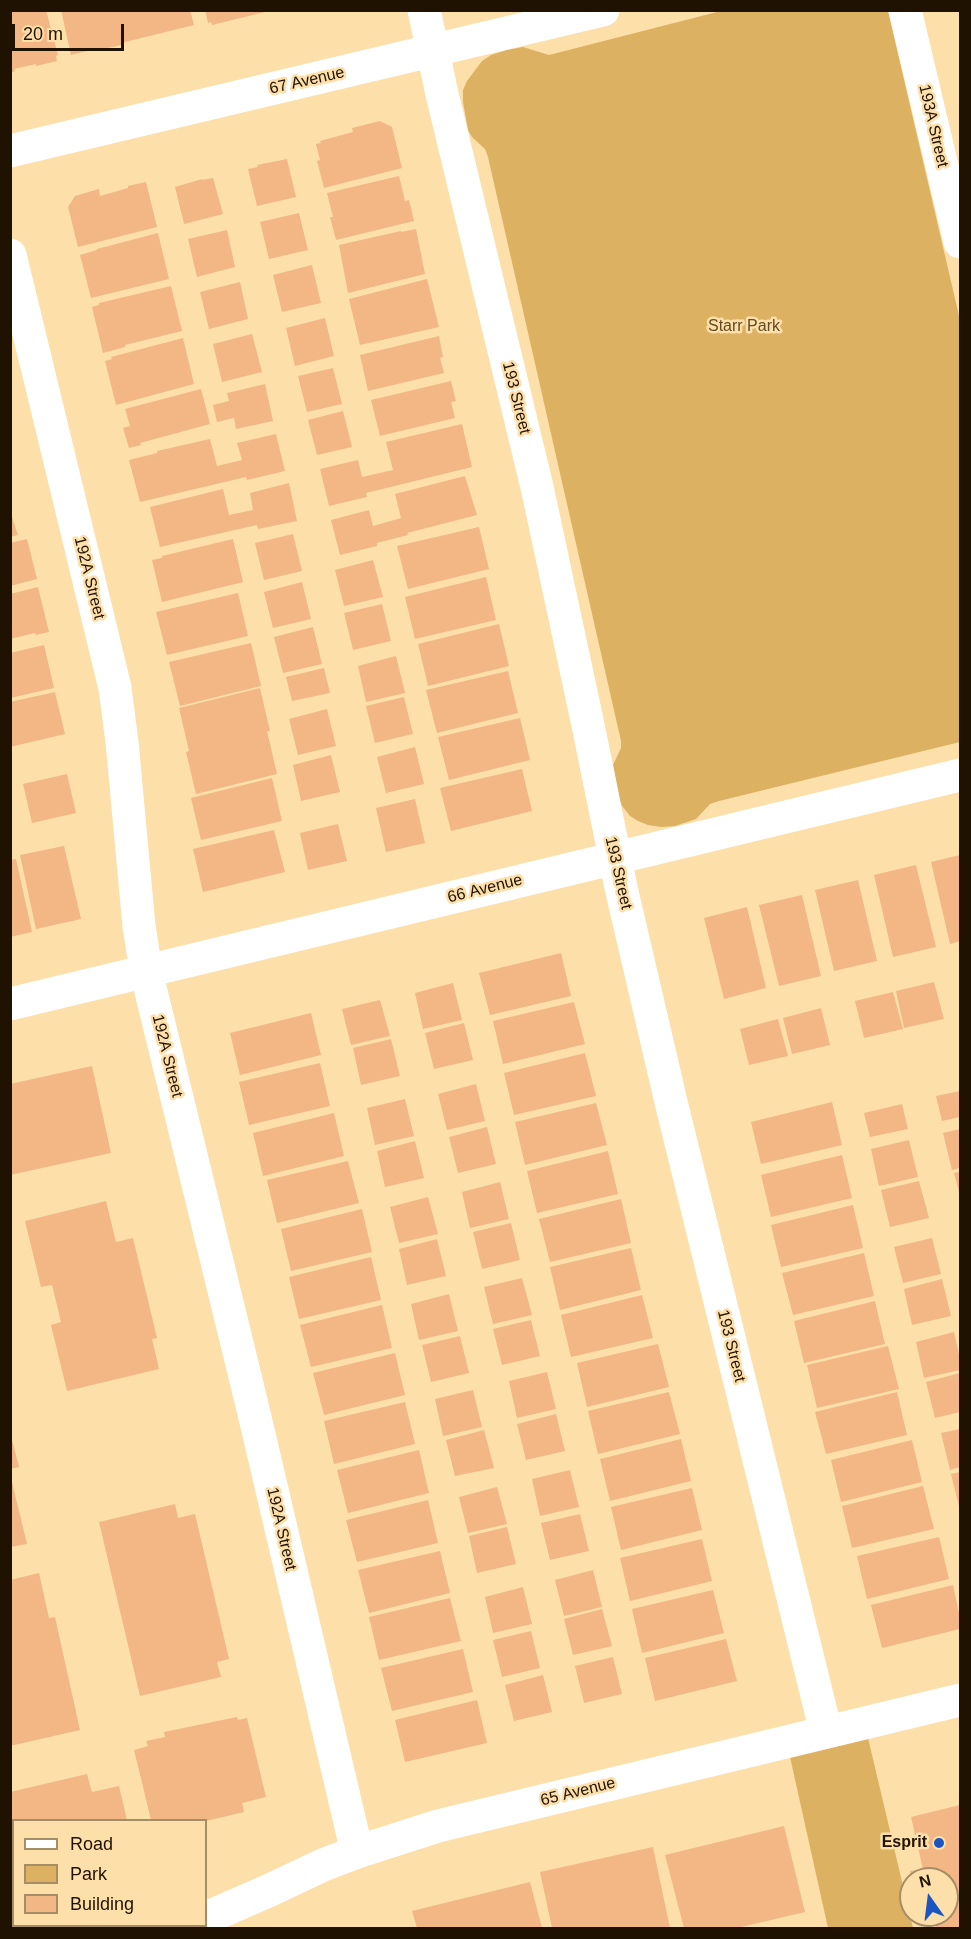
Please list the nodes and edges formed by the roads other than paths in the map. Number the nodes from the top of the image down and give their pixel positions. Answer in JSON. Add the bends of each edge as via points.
{"nodes":[{"id":1,"x":424,"y":10,"type":"edge"},
{"id":2,"x":603,"y":10,"type":"edge"},
{"id":3,"x":905,"y":10,"type":"edge"},
{"id":4,"x":433,"y":52,"type":"junction"},
{"id":5,"x":10,"y":151,"type":"edge"},
{"id":6,"x":960,"y":242,"type":"edge"},
{"id":7,"x":10,"y":255,"type":"edge"},
{"id":8,"x":960,"y":775,"type":"edge"},
{"id":9,"x":614,"y":858,"type":"junction"},
{"id":10,"x":146,"y":971,"type":"junction"},
{"id":11,"x":10,"y":1004,"type":"edge"},
{"id":12,"x":960,"y":1700,"type":"edge"},
{"id":13,"x":826,"y":1732,"type":"junction"},
{"id":14,"x":357,"y":1852,"type":"junction"},
{"id":15,"x":207,"y":1918,"type":"edge"}],
"edges":[{"from":1,"to":4,"type":"street","name":"193 Street"},
{"from":2,"to":4,"type":"street","name":"67 Avenue"},
{"from":3,"to":6,"type":"street","name":"193A Street"},
{"from":4,"to":5,"type":"street","name":"67 Avenue"},
{"from":4,"to":9,"type":"street","name":"193 Street","via":[[537,487]]},
{"from":7,"to":10,"type":"street","name":"192A Street","via":[[115,688]]},
{"from":8,"to":9,"type":"street","name":"66 Avenue"},
{"from":9,"to":10,"type":"street","name":"66 Avenue"},
{"from":9,"to":13,"type":"street","name":"193 Street"},
{"from":10,"to":11,"type":"street","name":"66 Avenue"},
{"from":10,"to":14,"type":"street","name":"192A Street"},
{"from":12,"to":13,"type":"street","name":"65 Avenue"},
{"from":13,"to":14,"type":"street","name":"65 Avenue","via":[[438,1826]]},
{"from":14,"to":15,"type":"street","name":"65 Avenue"}]}
